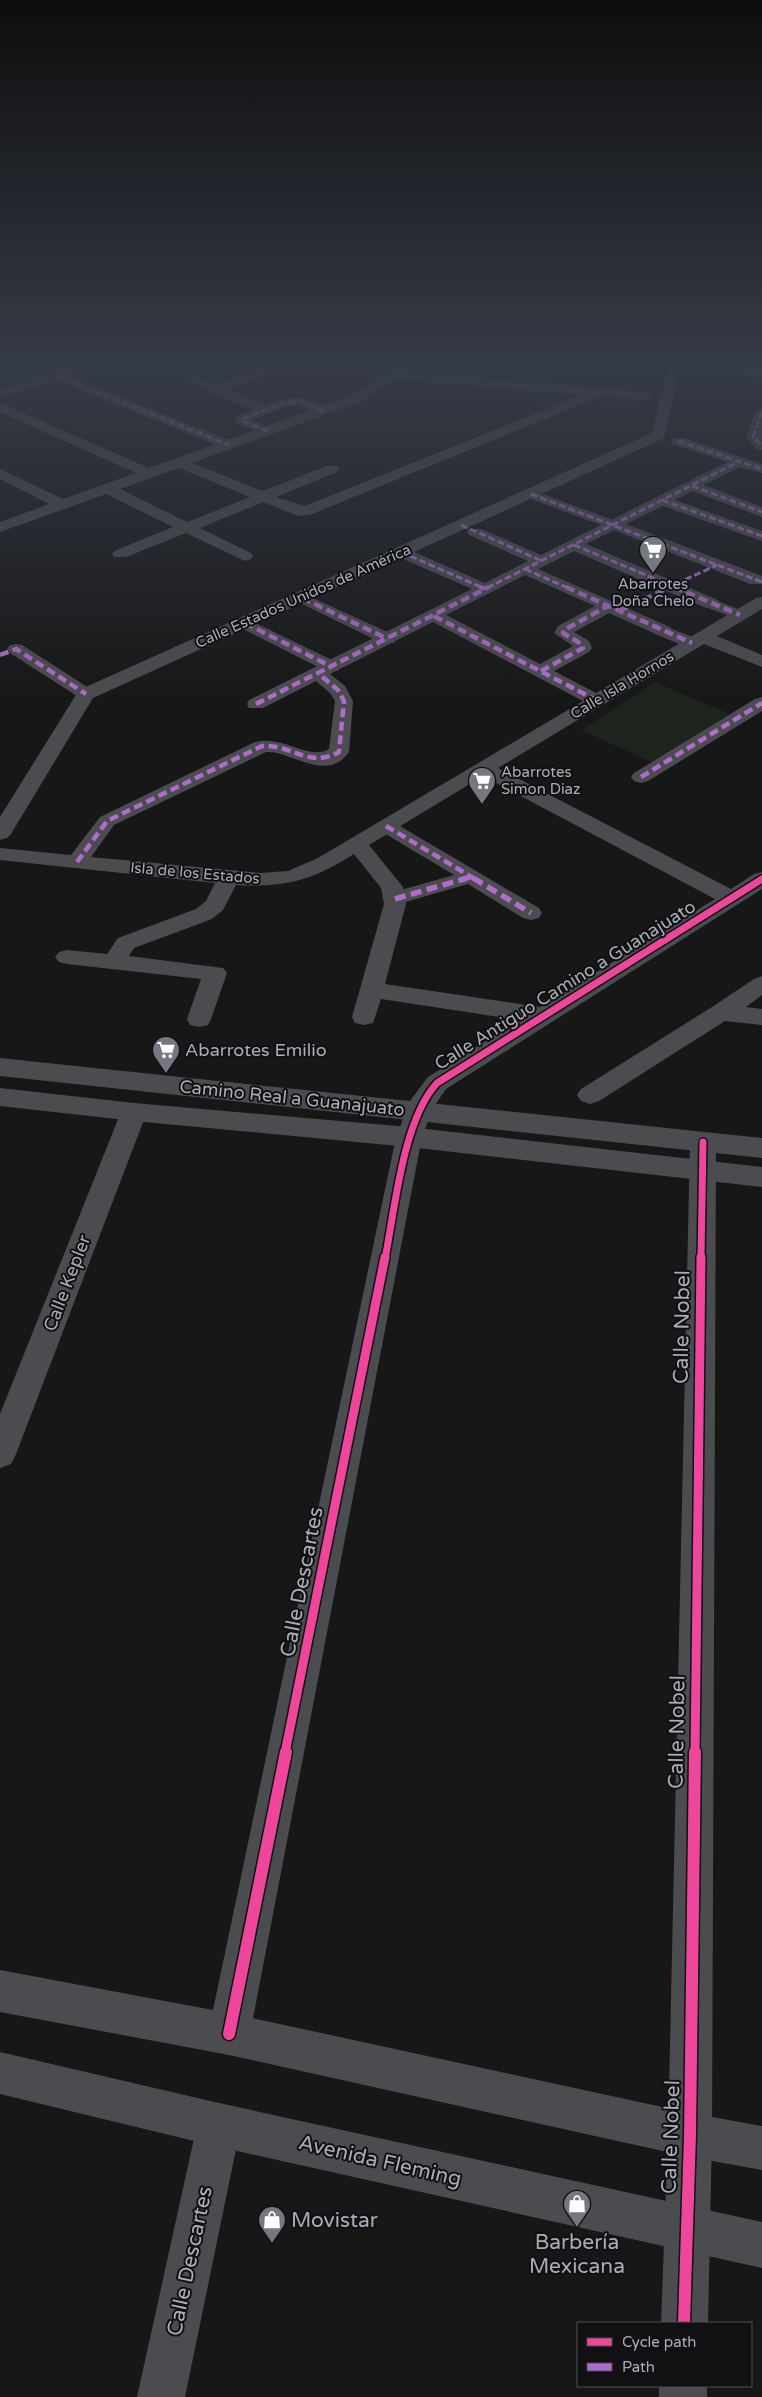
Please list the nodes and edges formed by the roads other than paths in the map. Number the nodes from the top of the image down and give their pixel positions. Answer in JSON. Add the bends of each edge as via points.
{"nodes":[{"id":1,"x":6,"y":476,"type":"edge"},
{"id":2,"x":145,"y":476,"type":"edge"},
{"id":3,"x":211,"y":476,"type":"edge"},
{"id":4,"x":315,"y":476,"type":"edge"},
{"id":5,"x":344,"y":476,"type":"edge"},
{"id":6,"x":395,"y":476,"type":"edge"},
{"id":7,"x":570,"y":476,"type":"edge"},
{"id":8,"x":711,"y":476,"type":"edge"},
{"id":9,"x":692,"y":486,"type":"junction"},
{"id":10,"x":365,"y":488,"type":"junction"},
{"id":11,"x":108,"y":489,"type":"junction"},
{"id":12,"x":531,"y":494,"type":"junction"},
{"id":13,"x":263,"y":497,"type":"junction"},
{"id":14,"x":662,"y":500,"type":"junction"},
{"id":15,"x":64,"y":505,"type":"junction"},
{"id":16,"x":762,"y":512,"type":"edge"},
{"id":17,"x":614,"y":525,"type":"junction"},
{"id":18,"x":0,"y":527,"type":"edge"},
{"id":19,"x":187,"y":528,"type":"junction"},
{"id":20,"x":468,"y":528,"type":"junction"},
{"id":21,"x":762,"y":536,"type":"edge"},
{"id":22,"x":574,"y":545,"type":"junction"},
{"id":23,"x":401,"y":552,"type":"junction"},
{"id":24,"x":120,"y":554,"type":"dead end"},
{"id":25,"x":245,"y":556,"type":"dead end"},
{"id":26,"x":542,"y":561,"type":"junction"},
{"id":27,"x":717,"y":565,"type":"junction"},
{"id":28,"x":525,"y":569,"type":"junction"},
{"id":29,"x":759,"y":581,"type":"edge"},
{"id":30,"x":671,"y":586,"type":"junction"},
{"id":31,"x":485,"y":589,"type":"junction"},
{"id":32,"x":302,"y":598,"type":"junction"},
{"id":33,"x":762,"y":602,"type":"edge"},
{"id":34,"x":712,"y":604,"type":"joint"},
{"id":35,"x":614,"y":608,"type":"junction"},
{"id":36,"x":740,"y":615,"type":"junction"},
{"id":37,"x":434,"y":616,"type":"junction"},
{"id":38,"x":245,"y":623,"type":"junction"},
{"id":39,"x":664,"y":631,"type":"joint"},
{"id":40,"x":388,"y":639,"type":"junction"},
{"id":41,"x":698,"y":640,"type":"junction"},
{"id":42,"x":16,"y":649,"type":"dead end"},
{"id":43,"x":762,"y":662,"type":"edge"},
{"id":44,"x":325,"y":670,"type":"junction"},
{"id":45,"x":541,"y":671,"type":"junction"},
{"id":46,"x":86,"y":694,"type":"junction"},
{"id":47,"x":596,"y":700,"type":"junction"},
{"id":48,"x":762,"y":702,"type":"edge"},
{"id":49,"x":256,"y":704,"type":"dead end"},
{"id":50,"x":482,"y":768,"type":"junction"},
{"id":51,"x":641,"y":778,"type":"dead end"},
{"id":52,"x":386,"y":826,"type":"junction"},
{"id":53,"x":0,"y":834,"type":"edge"},
{"id":54,"x":358,"y":843,"type":"junction"},
{"id":55,"x":0,"y":854,"type":"edge"},
{"id":56,"x":77,"y":862,"type":"junction"},
{"id":57,"x":472,"y":876,"type":"junction"},
{"id":58,"x":229,"y":878,"type":"junction"},
{"id":59,"x":762,"y":878,"type":"edge"},
{"id":60,"x":731,"y":898,"type":"junction"},
{"id":61,"x":395,"y":899,"type":"junction"},
{"id":62,"x":531,"y":913,"type":"dead end"},
{"id":63,"x":67,"y":957,"type":"dead end"},
{"id":64,"x":113,"y":962,"type":"junction"},
{"id":65,"x":762,"y":984,"type":"edge"},
{"id":66,"x":371,"y":990,"type":"junction"},
{"id":67,"x":721,"y":1013,"type":"junction"},
{"id":68,"x":543,"y":1016,"type":"junction"},
{"id":69,"x":364,"y":1017,"type":"dead end"},
{"id":70,"x":762,"y":1017,"type":"edge"},
{"id":71,"x":199,"y":1019,"type":"dead end"},
{"id":72,"x":0,"y":1067,"type":"edge"},
{"id":73,"x":590,"y":1095,"type":"dead end"},
{"id":74,"x":0,"y":1097,"type":"edge"},
{"id":75,"x":134,"y":1112,"type":"junction"},
{"id":76,"x":413,"y":1124,"type":"junction"},
{"id":77,"x":762,"y":1148,"type":"edge"},
{"id":78,"x":702,"y":1156,"type":"junction"},
{"id":79,"x":762,"y":1176,"type":"edge"},
{"id":80,"x":0,"y":1454,"type":"edge"},
{"id":81,"x":0,"y":1991,"type":"edge"},
{"id":82,"x":229,"y":2034,"type":"junction"},
{"id":83,"x":0,"y":2073,"type":"edge"},
{"id":84,"x":219,"y":2126,"type":"junction"},
{"id":85,"x":690,"y":2135,"type":"junction"},
{"id":86,"x":762,"y":2148,"type":"edge"},
{"id":87,"x":686,"y":2230,"type":"junction"},
{"id":88,"x":762,"y":2245,"type":"edge"},
{"id":89,"x":684,"y":2322,"type":"edge"},
{"id":90,"x":161,"y":2397,"type":"edge"}],
"edges":[{"from":1,"to":15,"type":"street"},
{"from":2,"to":11,"type":"street"},
{"from":3,"to":13,"type":"street"},
{"from":4,"to":13,"type":"street"},
{"from":5,"to":10,"type":"street"},
{"from":6,"to":10,"type":"street"},
{"from":7,"to":12,"type":"street","name":"Calle Estados Unidos de América"},
{"from":8,"to":9,"type":"street"},
{"from":9,"to":14,"type":"street"},
{"from":9,"to":16,"type":"street"},
{"from":10,"to":13,"type":"street"},
{"from":10,"to":13,"type":"street","via":[[307,511],[298,511]]},
{"from":11,"to":15,"type":"street"},
{"from":11,"to":19,"type":"street"},
{"from":12,"to":17,"type":"street"},
{"from":12,"to":20,"type":"street","name":"Calle Estados Unidos de América"},
{"from":13,"to":19,"type":"street"},
{"from":14,"to":17,"type":"street"},
{"from":14,"to":21,"type":"street"},
{"from":15,"to":18,"type":"street"},
{"from":17,"to":22,"type":"street"},
{"from":17,"to":27,"type":"street"},
{"from":19,"to":24,"type":"street"},
{"from":19,"to":25,"type":"street"},
{"from":20,"to":23,"type":"street","name":"Calle Estados Unidos de América"},
{"from":20,"to":26,"type":"street"},
{"from":22,"to":26,"type":"street"},
{"from":22,"to":30,"type":"street"},
{"from":23,"to":31,"type":"street"},
{"from":23,"to":32,"type":"street","name":"Calle Estados Unidos de América"},
{"from":26,"to":28,"type":"street"},
{"from":27,"to":29,"type":"street"},
{"from":27,"to":30,"type":"street"},
{"from":28,"to":31,"type":"street"},
{"from":28,"to":35,"type":"street"},
{"from":30,"to":34,"type":"street"},
{"from":30,"to":35,"type":"street"},
{"from":31,"to":37,"type":"street"},
{"from":32,"to":38,"type":"street","name":"Calle Estados Unidos de América"},
{"from":32,"to":40,"type":"street"},
{"from":33,"to":36,"type":"street","name":"Calle Isla Hornos"},
{"from":34,"to":36,"type":"street"},
{"from":35,"to":39,"type":"street"},
{"from":35,"to":45,"type":"street","via":[[564,630],[563,634],[583,648]]},
{"from":36,"to":41,"type":"street","name":"Calle Isla Hornos"},
{"from":37,"to":40,"type":"street"},
{"from":37,"to":45,"type":"street"},
{"from":38,"to":44,"type":"street"},
{"from":38,"to":46,"type":"street","name":"Calle Estados Unidos de América"},
{"from":39,"to":41,"type":"street"},
{"from":40,"to":44,"type":"street"},
{"from":41,"to":43,"type":"street"},
{"from":41,"to":47,"type":"street","name":"Calle Isla Hornos"},
{"from":42,"to":46,"type":"street"},
{"from":44,"to":49,"type":"street"},
{"from":44,"to":56,"type":"street","via":[[344,701],[340,752],[331,757],[307,760],[283,747],[273,744],[262,746],[107,821]]},
{"from":45,"to":47,"type":"street"},
{"from":46,"to":53,"type":"street"},
{"from":47,"to":50,"type":"street","name":"Calle Isla Hornos"},
{"from":48,"to":51,"type":"street"},
{"from":50,"to":52,"type":"street","name":"Isla de los Estados"},
{"from":50,"to":60,"type":"street"},
{"from":52,"to":54,"type":"street","name":"Isla de los Estados"},
{"from":52,"to":57,"type":"street"},
{"from":54,"to":58,"type":"street","name":"Isla de los Estados","via":[[318,866],[292,876],[264,880]]},
{"from":54,"to":61,"type":"street","via":[[392,886]]},
{"from":55,"to":56,"type":"street","name":"Isla de los Estados"},
{"from":56,"to":58,"type":"street","name":"Isla de los Estados"},
{"from":57,"to":61,"type":"street"},
{"from":57,"to":62,"type":"street"},
{"from":58,"to":64,"type":"street","via":[[215,905],[204,914],[126,943]]},
{"from":59,"to":60,"type":"street","name":"Calle Antiguo Camino a Guanajuato"},
{"from":60,"to":68,"type":"street","name":"Calle Antiguo Camino a Guanajuato"},
{"from":61,"to":66,"type":"street"},
{"from":63,"to":64,"type":"street"},
{"from":64,"to":71,"type":"street","via":[[216,973]]},
{"from":65,"to":67,"type":"street"},
{"from":66,"to":68,"type":"street"},
{"from":66,"to":69,"type":"street"},
{"from":67,"to":70,"type":"street"},
{"from":67,"to":73,"type":"street"},
{"from":68,"to":76,"type":"street","name":"Calle Antiguo Camino a Guanajuato","via":[[437,1083],[424,1096]]},
{"from":72,"to":76,"type":"street","name":"Camino Real a Guanajuato"},
{"from":74,"to":75,"type":"street","name":"Camino Real a Guanajuato"},
{"from":75,"to":76,"type":"street","name":"Camino Real a Guanajuato"},
{"from":75,"to":80,"type":"street","name":"Calle Kepler"},
{"from":76,"to":78,"type":"street","name":"Camino Real a Guanajuato"},
{"from":76,"to":82,"type":"street","name":"Calle Descartes"},
{"from":77,"to":78,"type":"street","name":"Camino Real a Guanajuato"},
{"from":78,"to":79,"type":"street","name":"Camino Real a Guanajuato"},
{"from":78,"to":85,"type":"street","name":"Calle Nobel"},
{"from":81,"to":82,"type":"street"},
{"from":82,"to":85,"type":"street"},
{"from":83,"to":84,"type":"street","name":"Avenida Fleming"},
{"from":84,"to":87,"type":"street","name":"Avenida Fleming"},
{"from":84,"to":90,"type":"street","name":"Calle Descartes"},
{"from":85,"to":86,"type":"street"},
{"from":85,"to":87,"type":"street","name":"Calle Nobel"},
{"from":87,"to":88,"type":"street","name":"Avenida Fleming"},
{"from":87,"to":89,"type":"street","name":"Calle Nobel"}]}
